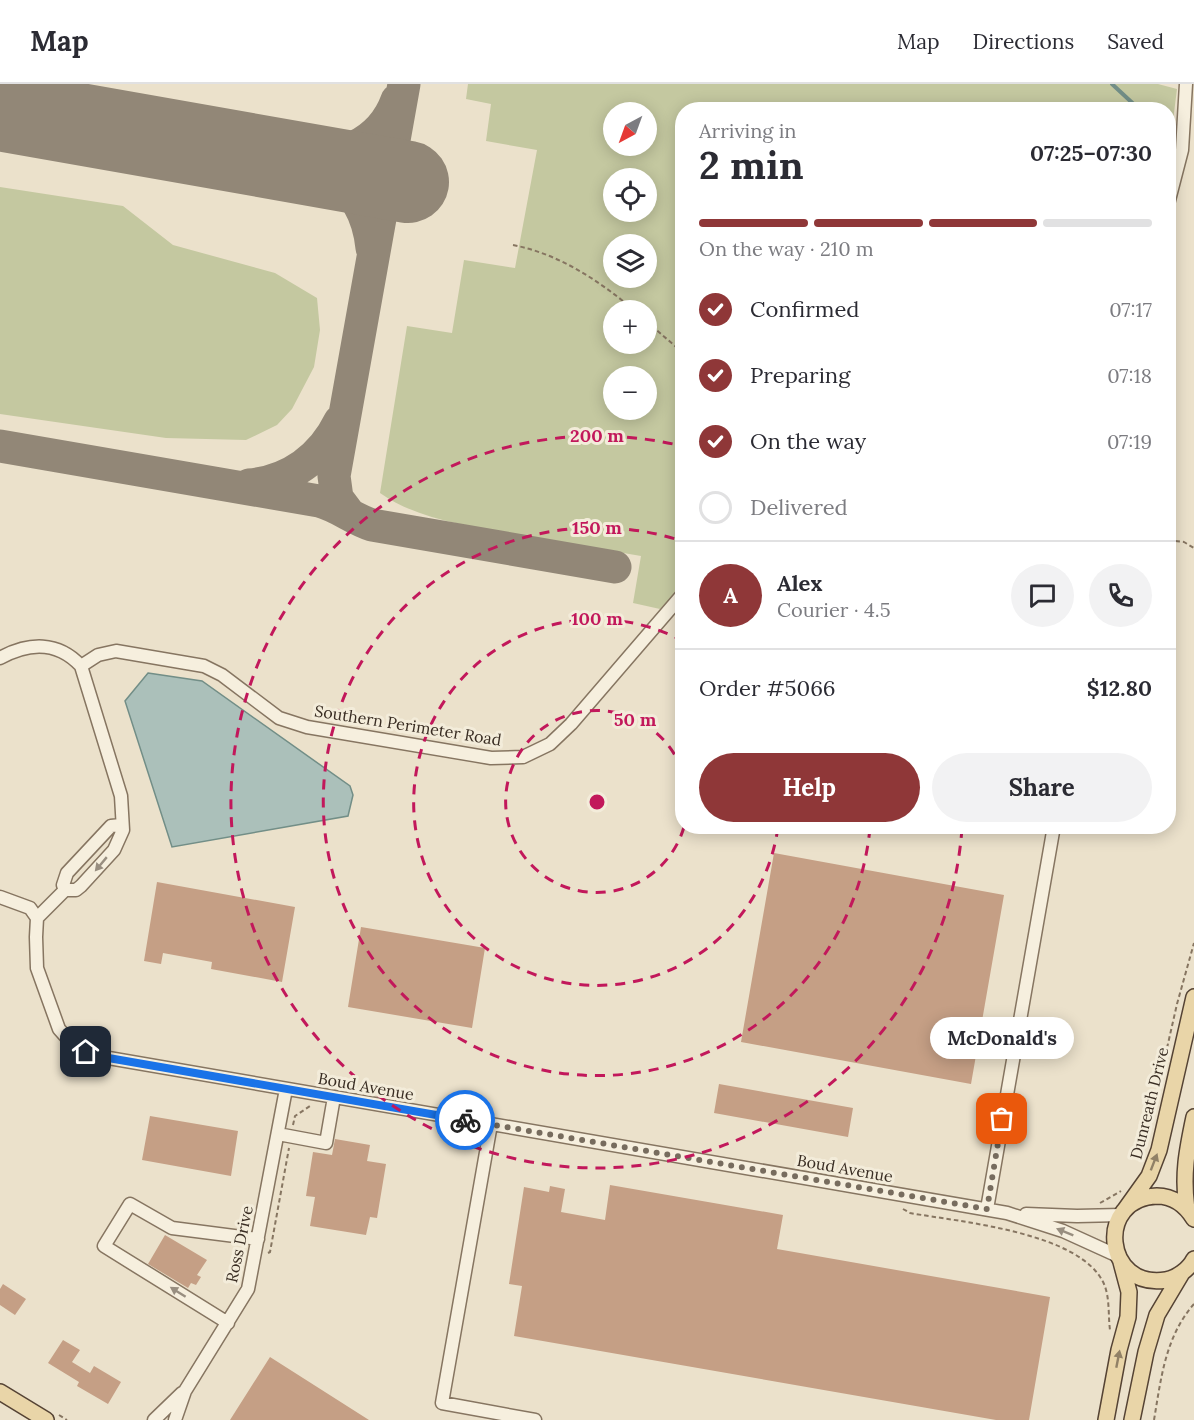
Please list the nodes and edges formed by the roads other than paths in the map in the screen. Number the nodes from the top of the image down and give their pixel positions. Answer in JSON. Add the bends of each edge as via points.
{"nodes":[{"id":1,"x":1186,"y":84,"type":"edge"},
{"id":2,"x":1176,"y":173,"type":"edge"},
{"id":3,"x":675,"y":603,"type":"edge"},
{"id":4,"x":0,"y":658,"type":"edge"},
{"id":5,"x":81,"y":666,"type":"junction"},
{"id":6,"x":121,"y":825,"type":"junction"},
{"id":7,"x":1053,"y":834,"type":"edge"},
{"id":8,"x":65,"y":890,"type":"junction"},
{"id":9,"x":0,"y":897,"type":"edge"},
{"id":10,"x":38,"y":918,"type":"junction"},
{"id":11,"x":1194,"y":997,"type":"edge"},
{"id":12,"x":286,"y":1089,"type":"junction"},
{"id":13,"x":333,"y":1102,"type":"junction"},
{"id":14,"x":1194,"y":1117,"type":"edge"},
{"id":15,"x":490,"y":1124,"type":"junction"},
{"id":16,"x":278,"y":1134,"type":"junction"},
{"id":17,"x":987,"y":1209,"type":"junction"},
{"id":18,"x":1007,"y":1213,"type":"junction"},
{"id":19,"x":1122,"y":1213,"type":"junction"},
{"id":20,"x":1192,"y":1215,"type":"edge"},
{"id":21,"x":258,"y":1239,"type":"junction"},
{"id":22,"x":1119,"y":1259,"type":"junction"},
{"id":23,"x":1190,"y":1264,"type":"edge"},
{"id":24,"x":228,"y":1323,"type":"junction"},
{"id":25,"x":185,"y":1391,"type":"junction"},
{"id":26,"x":0,"y":1392,"type":"edge"},
{"id":27,"x":46,"y":1420,"type":"edge"},
{"id":28,"x":154,"y":1420,"type":"edge"},
{"id":29,"x":175,"y":1420,"type":"edge"},
{"id":30,"x":535,"y":1420,"type":"edge"},
{"id":31,"x":1106,"y":1420,"type":"edge"},
{"id":32,"x":1132,"y":1420,"type":"edge"}],
"edges":[{"from":1,"to":2,"type":"street","via":[[1182,150]]},
{"from":3,"to":5,"type":"street","name":"Southern Perimeter Road","via":[[571,724],[550,744],[523,757],[491,758],[307,726],[279,718],[204,666],[116,651],[98,655]]},
{"from":4,"to":5,"type":"street","via":[[42,646],[60,650]]},
{"from":5,"to":6,"type":"street","via":[[121,796]]},
{"from":6,"to":8,"type":"street","via":[[111,826],[67,873]]},
{"from":6,"to":8,"type":"street","one_way":true,"via":[[119,841],[94,874],[76,890]]},
{"from":7,"to":17,"type":"street"},
{"from":8,"to":10,"type":"street"},
{"from":9,"to":10,"type":"street","via":[[30,908]]},
{"from":10,"to":12,"type":"street","name":"Boud Avenue","via":[[37,968],[58,1029],[75,1047],[97,1056]]},
{"from":19,"to":11,"type":"main road","name":"Dunreath Drive","one_way":true,"via":[[1149,1176],[1159,1150]]},
{"from":12,"to":13,"type":"street","name":"Boud Avenue"},
{"from":12,"to":16,"type":"street","name":"Ross Drive"},
{"from":13,"to":15,"type":"street","name":"Boud Avenue"},
{"from":13,"to":16,"type":"street","via":[[326,1143]]},
{"from":14,"to":20,"type":"main road","via":[[1184,1163],[1184,1190]]},
{"from":15,"to":17,"type":"street","name":"Boud Avenue"},
{"from":15,"to":30,"type":"street","via":[[442,1403]]},
{"from":16,"to":21,"type":"street","name":"Ross Drive"},
{"from":17,"to":18,"type":"street","name":"Boud Avenue"},
{"from":18,"to":19,"type":"street","name":"Boud Avenue"},
{"from":22,"to":18,"type":"street","name":"Boud Avenue","one_way":true,"via":[[1063,1230]]},
{"from":19,"to":20,"type":"main road","via":[[1135,1202],[1162,1196],[1176,1200]]},
{"from":19,"to":22,"type":"main road","via":[[1114,1235]]},
{"from":21,"to":24,"type":"street","name":"Ross Drive","via":[[248,1290]]},
{"from":24,"to":21,"type":"street","one_way":true,"via":[[104,1246],[130,1204],[172,1228]]},
{"from":22,"to":23,"type":"main road","via":[[1130,1272],[1149,1280],[1169,1279]]},
{"from":31,"to":22,"type":"main road","one_way":true,"via":[[1129,1309],[1129,1292]]},
{"from":23,"to":32,"type":"main road","via":[[1157,1315]]},
{"from":24,"to":25,"type":"street","name":"Ross Drive"},
{"from":25,"to":28,"type":"street","name":"Ross Drive"},
{"from":25,"to":29,"type":"street","name":"Ross Drive"},
{"from":26,"to":27,"type":"main road"}]}
